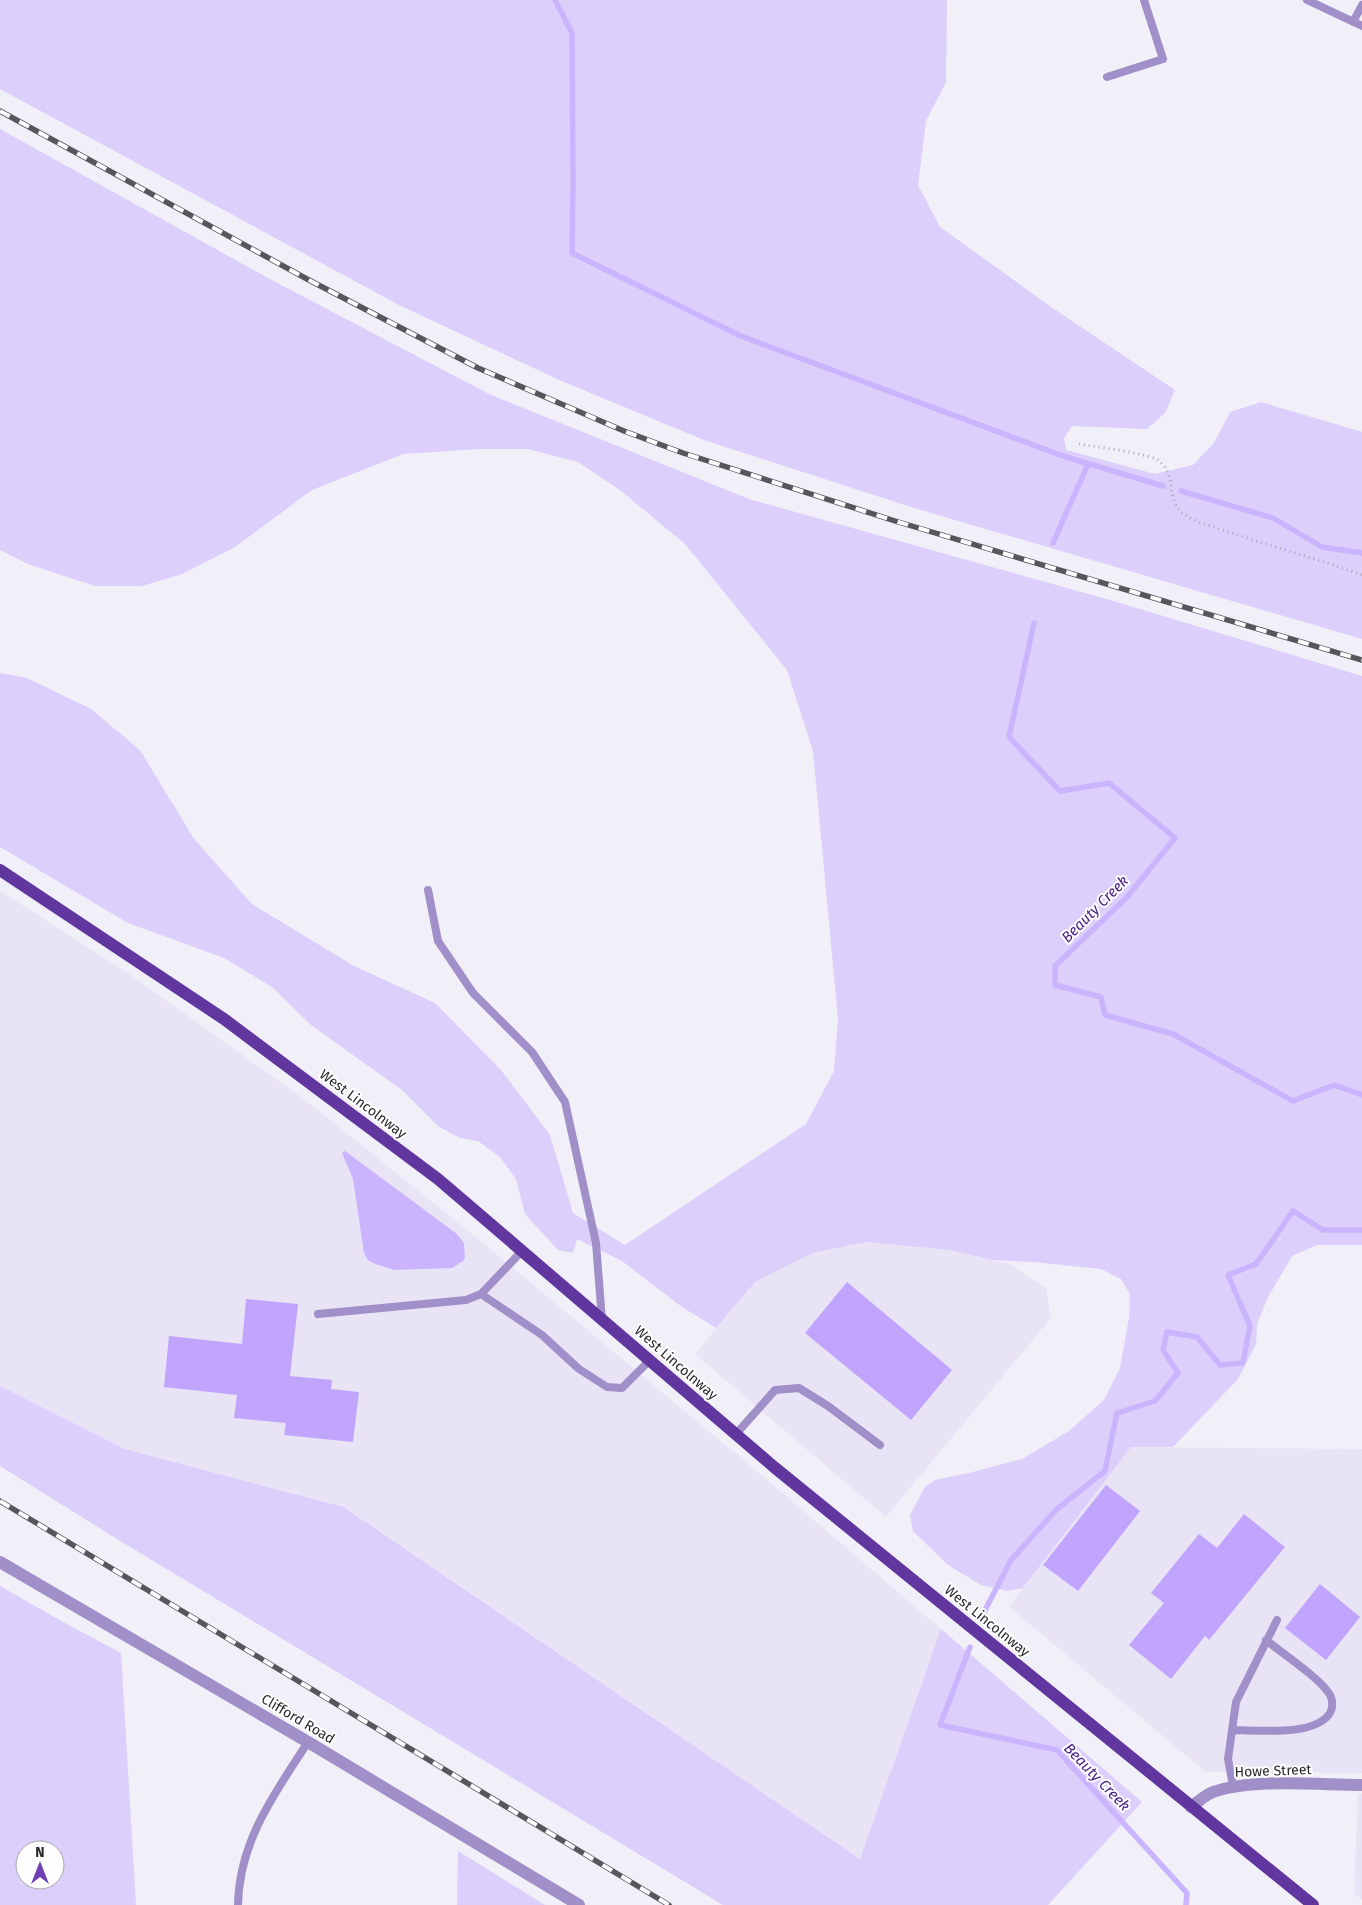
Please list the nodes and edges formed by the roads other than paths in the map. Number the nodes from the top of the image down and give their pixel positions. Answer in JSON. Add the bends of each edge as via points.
{"nodes":[{"id":1,"x":1144,"y":0,"type":"edge"},
{"id":2,"x":1307,"y":0,"type":"edge"},
{"id":3,"x":1362,"y":5,"type":"edge"},
{"id":4,"x":1353,"y":22,"type":"junction"},
{"id":5,"x":1362,"y":26,"type":"edge"},
{"id":6,"x":1108,"y":77,"type":"dead end"},
{"id":7,"x":0,"y":870,"type":"edge"},
{"id":8,"x":428,"y":890,"type":"dead end"},
{"id":9,"x":522,"y":1251,"type":"junction"},
{"id":10,"x":481,"y":1294,"type":"junction"},
{"id":11,"x":318,"y":1314,"type":"dead end"},
{"id":12,"x":602,"y":1320,"type":"junction"},
{"id":13,"x":650,"y":1360,"type":"junction"},
{"id":14,"x":736,"y":1434,"type":"junction"},
{"id":15,"x":880,"y":1445,"type":"dead end"},
{"id":16,"x":0,"y":1562,"type":"edge"},
{"id":17,"x":1277,"y":1620,"type":"dead end"},
{"id":18,"x":1266,"y":1640,"type":"junction"},
{"id":19,"x":1232,"y":1730,"type":"junction"},
{"id":20,"x":308,"y":1742,"type":"junction"},
{"id":21,"x":1362,"y":1785,"type":"edge"},
{"id":22,"x":1233,"y":1786,"type":"junction"},
{"id":23,"x":1191,"y":1807,"type":"junction"},
{"id":24,"x":238,"y":1905,"type":"edge"},
{"id":25,"x":579,"y":1905,"type":"edge"},
{"id":26,"x":1313,"y":1905,"type":"edge"}],
"edges":[{"from":1,"to":6,"type":"lane","via":[[1163,59]]},
{"from":2,"to":4,"type":"lane"},
{"from":3,"to":4,"type":"lane"},
{"from":4,"to":5,"type":"lane"},
{"from":7,"to":9,"type":"main road","name":"West Lincolnway","via":[[224,1019],[438,1179]]},
{"from":8,"to":12,"type":"lane","via":[[438,941],[473,993],[532,1052],[565,1102],[596,1243]]},
{"from":9,"to":10,"type":"lane"},
{"from":9,"to":12,"type":"main road","name":"West Lincolnway"},
{"from":10,"to":11,"type":"lane","via":[[466,1300]]},
{"from":10,"to":13,"type":"lane","via":[[542,1335],[579,1369],[607,1387],[622,1388]]},
{"from":12,"to":13,"type":"main road","name":"West Lincolnway"},
{"from":13,"to":14,"type":"main road","name":"West Lincolnway"},
{"from":14,"to":15,"type":"lane","via":[[776,1390],[799,1388]]},
{"from":14,"to":23,"type":"main road","name":"West Lincolnway"},
{"from":16,"to":20,"type":"street","name":"Clifford Road"},
{"from":17,"to":18,"type":"lane"},
{"from":18,"to":19,"type":"lane","via":[[1236,1702]]},
{"from":18,"to":19,"type":"lane","via":[[1318,1681],[1330,1695],[1332,1711],[1315,1725],[1298,1730]]},
{"from":19,"to":22,"type":"lane","via":[[1228,1758]]},
{"from":20,"to":24,"type":"lane","via":[[264,1810],[248,1848],[238,1889]]},
{"from":20,"to":25,"type":"street","name":"Clifford Road"},
{"from":21,"to":22,"type":"street","name":"Howe Street"},
{"from":22,"to":23,"type":"street","name":"Howe Street","via":[[1211,1793]]},
{"from":23,"to":26,"type":"main road","name":"West Lincolnway"}]}
